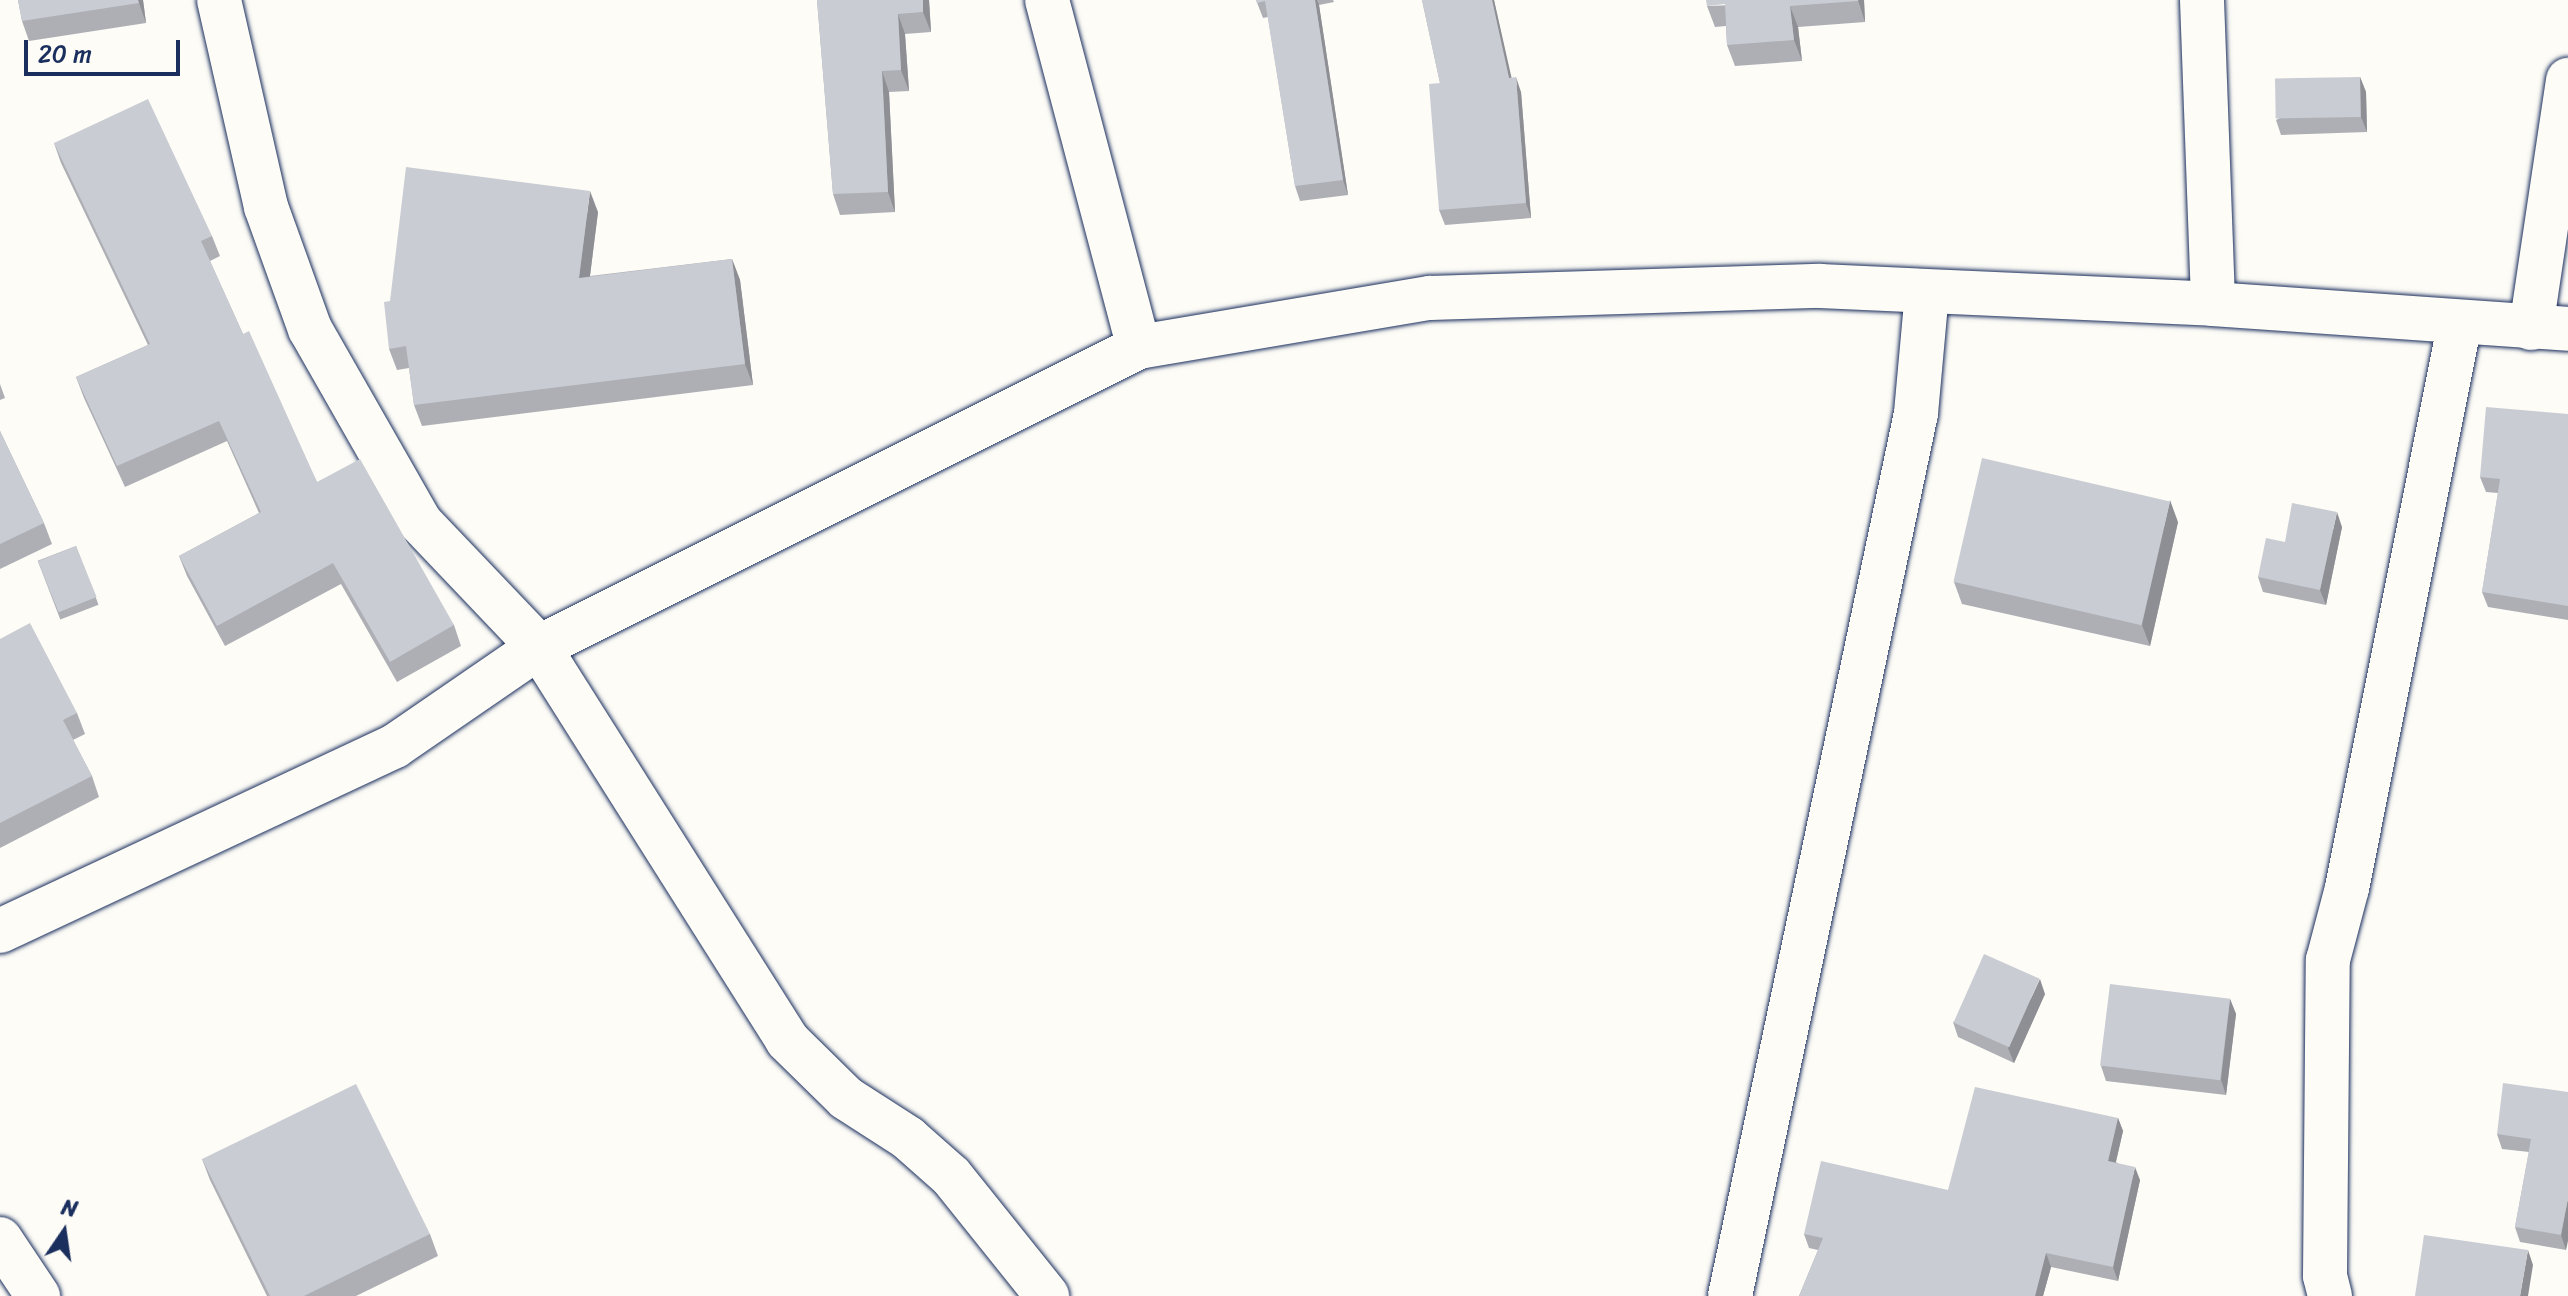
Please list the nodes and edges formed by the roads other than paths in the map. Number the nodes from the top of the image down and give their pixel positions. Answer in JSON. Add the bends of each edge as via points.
{"nodes":[{"id":1,"x":219,"y":0,"type":"edge"},
{"id":2,"x":1047,"y":0,"type":"edge"},
{"id":3,"x":2202,"y":0,"type":"edge"},
{"id":4,"x":2568,"y":80,"type":"edge"},
{"id":5,"x":1927,"y":293,"type":"junction"},
{"id":6,"x":2213,"y":304,"type":"junction"},
{"id":7,"x":2460,"y":322,"type":"junction"},
{"id":8,"x":2549,"y":328,"type":"edge"},
{"id":9,"x":1139,"y":347,"type":"junction"},
{"id":10,"x":539,"y":647,"type":"junction"},
{"id":11,"x":0,"y":931,"type":"edge"},
{"id":12,"x":0,"y":1239,"type":"edge"},
{"id":13,"x":38,"y":1296,"type":"edge"},
{"id":14,"x":1047,"y":1296,"type":"edge"},
{"id":15,"x":1730,"y":1296,"type":"edge"},
{"id":16,"x":2330,"y":1296,"type":"edge"}],
"edges":[{"from":1,"to":10,"type":"street","via":[[266,207],[310,329],[420,522]]},
{"from":2,"to":9,"type":"street"},
{"from":3,"to":6,"type":"street"},
{"from":4,"to":8,"type":"street"},
{"from":5,"to":6,"type":"street"},
{"from":5,"to":9,"type":"street","via":[[1820,286],[1430,298]]},
{"from":5,"to":15,"type":"street","via":[[1916,413]]},
{"from":6,"to":7,"type":"street"},
{"from":7,"to":8,"type":"street"},
{"from":7,"to":16,"type":"street","via":[[2347,888],[2328,960],[2325,1276]]},
{"from":9,"to":10,"type":"street"},
{"from":10,"to":11,"type":"street","via":[[395,746]]},
{"from":10,"to":14,"type":"street","via":[[787,1040],[846,1098],[908,1138],[951,1176]]},
{"from":12,"to":13,"type":"street"}]}
